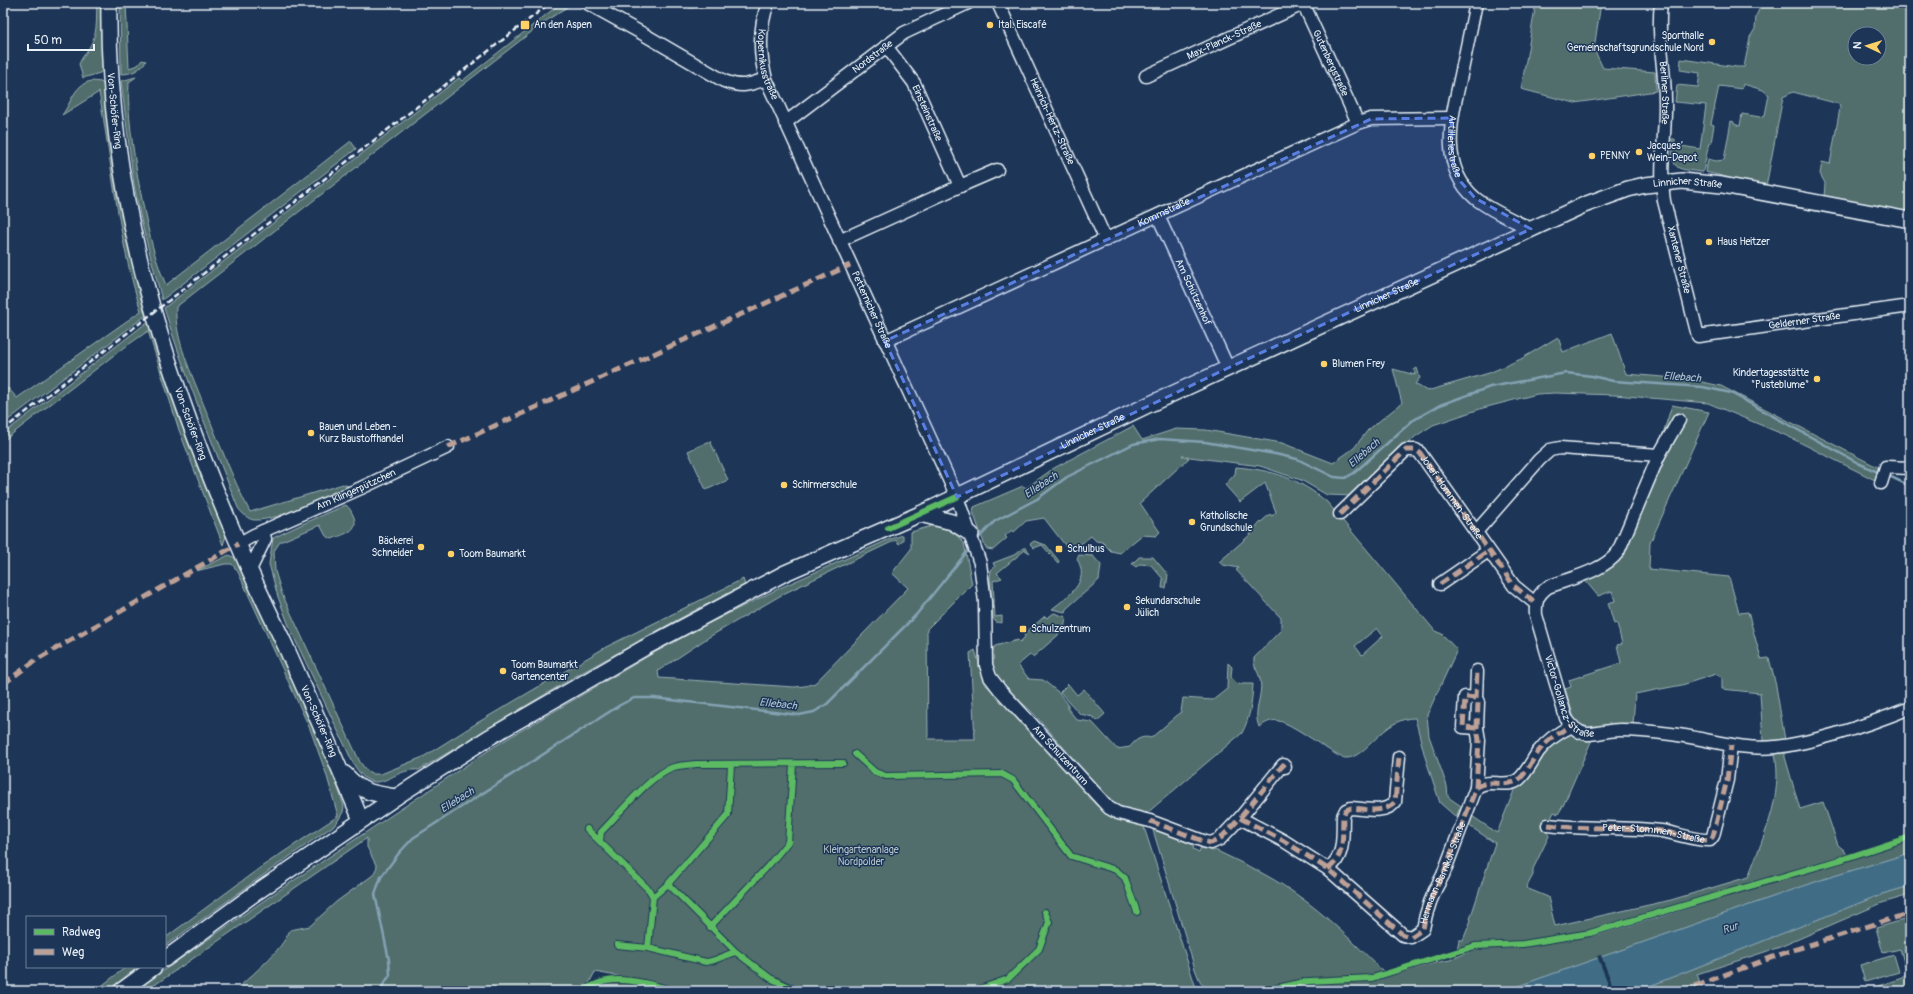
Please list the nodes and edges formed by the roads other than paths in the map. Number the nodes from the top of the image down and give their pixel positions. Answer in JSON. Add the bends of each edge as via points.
{"nodes":[{"id":1,"x":108,"y":3,"type":"edge"},
{"id":2,"x":587,"y":3,"type":"edge"},
{"id":3,"x":768,"y":3,"type":"edge"},
{"id":4,"x":968,"y":3,"type":"edge"},
{"id":5,"x":998,"y":3,"type":"edge"},
{"id":6,"x":1303,"y":3,"type":"edge"},
{"id":7,"x":1476,"y":3,"type":"edge"},
{"id":8,"x":1661,"y":3,"type":"edge"},
{"id":9,"x":886,"y":46,"type":"junction"},
{"id":10,"x":1146,"y":76,"type":"dead end"},
{"id":11,"x":766,"y":79,"type":"junction"},
{"id":12,"x":1451,"y":118,"type":"junction"},
{"id":13,"x":785,"y":123,"type":"junction"},
{"id":14,"x":1358,"y":123,"type":"junction"},
{"id":15,"x":997,"y":170,"type":"dead end"},
{"id":16,"x":1661,"y":183,"type":"junction"},
{"id":17,"x":960,"y":186,"type":"junction"},
{"id":18,"x":1158,"y":216,"type":"junction"},
{"id":19,"x":1910,"y":220,"type":"edge"},
{"id":20,"x":1532,"y":229,"type":"junction"},
{"id":21,"x":1106,"y":240,"type":"junction"},
{"id":22,"x":839,"y":241,"type":"junction"},
{"id":23,"x":1910,"y":306,"type":"edge"},
{"id":24,"x":1698,"y":336,"type":"joint"},
{"id":25,"x":885,"y":342,"type":"junction"},
{"id":26,"x":1228,"y":368,"type":"junction"},
{"id":27,"x":1679,"y":420,"type":"dead end"},
{"id":28,"x":448,"y":447,"type":"dead end"},
{"id":29,"x":1660,"y":455,"type":"junction"},
{"id":30,"x":1910,"y":468,"type":"edge"},
{"id":31,"x":1883,"y":477,"type":"dead end"},
{"id":32,"x":957,"y":496,"type":"junction"},
{"id":33,"x":920,"y":514,"type":"junction"},
{"id":34,"x":1340,"y":514,"type":"dead end"},
{"id":35,"x":264,"y":531,"type":"junction"},
{"id":36,"x":1476,"y":532,"type":"junction"},
{"id":37,"x":972,"y":536,"type":"junction"},
{"id":38,"x":238,"y":544,"type":"junction"},
{"id":39,"x":1488,"y":551,"type":"junction"},
{"id":40,"x":250,"y":570,"type":"junction"},
{"id":41,"x":1440,"y":584,"type":"dead end"},
{"id":42,"x":1536,"y":603,"type":"junction"},
{"id":43,"x":1478,"y":671,"type":"dead end"},
{"id":44,"x":1910,"y":708,"type":"edge"},
{"id":45,"x":1572,"y":726,"type":"junction"},
{"id":46,"x":1731,"y":745,"type":"junction"},
{"id":47,"x":1399,"y":757,"type":"dead end"},
{"id":48,"x":1286,"y":767,"type":"dead end"},
{"id":49,"x":340,"y":769,"type":"junction"},
{"id":50,"x":1476,"y":788,"type":"junction"},
{"id":51,"x":396,"y":797,"type":"junction"},
{"id":52,"x":1240,"y":818,"type":"junction"},
{"id":53,"x":361,"y":820,"type":"junction"},
{"id":54,"x":1548,"y":825,"type":"dead end"},
{"id":55,"x":1328,"y":869,"type":"junction"},
{"id":56,"x":166,"y":958,"type":"edge"},
{"id":57,"x":153,"y":968,"type":"edge"},
{"id":58,"x":121,"y":991,"type":"edge"}],
"edges":[{"from":1,"to":38,"type":"main road","name":"Von-Schöfer-Ring","via":[[108,43],[116,138],[125,197],[138,255],[163,345]]},
{"from":2,"to":11,"type":"street","via":[[724,81],[746,86]]},
{"from":3,"to":11,"type":"street","name":"Kopernikusstraße","via":[[761,38],[761,60]]},
{"from":4,"to":9,"type":"street","name":"Nordstraße","via":[[904,33]]},
{"from":5,"to":21,"type":"street","name":"Heinrich-Hertz-Straße"},
{"from":6,"to":10,"type":"street","name":"Max-Planck-Straße"},
{"from":6,"to":14,"type":"street","name":"Gutenbergstraße"},
{"from":7,"to":12,"type":"street","name":"Artilleriestraße"},
{"from":8,"to":16,"type":"street","name":"Berliner Straße","via":[[1659,36],[1665,101]]},
{"from":9,"to":13,"type":"street","name":"Nordstraße"},
{"from":9,"to":17,"type":"street","name":"Einsteinstraße","via":[[914,83]]},
{"from":11,"to":13,"type":"street","name":"Kopernikusstraße"},
{"from":12,"to":14,"type":"street","name":"Kommstraße","via":[[1371,119]]},
{"from":12,"to":20,"type":"street","name":"Artilleriestraße","via":[[1450,141],[1453,162],[1462,182],[1475,198]]},
{"from":13,"to":22,"type":"street","name":"Petternicher Straße"},
{"from":14,"to":18,"type":"street","name":"Kommstraße"},
{"from":15,"to":17,"type":"street"},
{"from":16,"to":19,"type":"main road","name":"Linnicher Straße","via":[[1709,183]]},
{"from":16,"to":20,"type":"main road","name":"Linnicher Straße","via":[[1628,189],[1591,202]]},
{"from":16,"to":24,"type":"street","name":"Xantener Straße"},
{"from":17,"to":22,"type":"street"},
{"from":18,"to":21,"type":"street","name":"Kommstraße"},
{"from":18,"to":26,"type":"street","name":"Am Schützenhof"},
{"from":20,"to":26,"type":"main road","name":"Linnicher Straße"},
{"from":21,"to":25,"type":"street","name":"Kommstraße"},
{"from":22,"to":25,"type":"street","name":"Petternicher Straße"},
{"from":23,"to":24,"type":"street","name":"Gelderner Straße"},
{"from":25,"to":32,"type":"street","name":"Petternicher Straße"},
{"from":26,"to":32,"type":"main road","name":"Linnicher Straße"},
{"from":27,"to":29,"type":"street"},
{"from":28,"to":35,"type":"street","name":"Am Klingerpützchen"},
{"from":29,"to":36,"type":"street","via":[[1560,448],[1550,450]]},
{"from":29,"to":42,"type":"street","via":[[1614,558],[1592,570],[1548,587],[1540,593]]},
{"from":30,"to":31,"type":"street","via":[[1886,467]]},
{"from":32,"to":33,"type":"main road","name":"Linnicher Straße"},
{"from":32,"to":37,"type":"street","name":"Am Schulzentrum"},
{"from":33,"to":37,"type":"main road","via":[[948,520]]},
{"from":33,"to":51,"type":"main road","name":"Linnicher Straße","via":[[785,573],[644,648],[488,738]]},
{"from":34,"to":36,"type":"street","name":"Josef-Hommen-Straße","via":[[1406,450],[1416,450]]},
{"from":35,"to":38,"type":"street","name":"Am Klingerpützchen"},
{"from":35,"to":40,"type":"street","via":[[265,539]]},
{"from":36,"to":39,"type":"street","name":"Josef-Hommen-Straße"},
{"from":37,"to":52,"type":"street","name":"Am Schulzentrum","via":[[978,553],[985,595],[986,665],[990,677],[1109,808],[1211,843],[1220,839]]},
{"from":38,"to":40,"type":"main road","name":"Von-Schöfer-Ring"},
{"from":39,"to":41,"type":"street"},
{"from":39,"to":42,"type":"street","name":"Josef-Hommen-Straße","via":[[1514,586]]},
{"from":40,"to":49,"type":"main road","name":"Von-Schöfer-Ring"},
{"from":42,"to":45,"type":"street","name":"Victor-Gollancz-Straße","via":[[1536,615],[1566,718]]},
{"from":43,"to":50,"type":"street","via":[[1476,728],[1480,740]]},
{"from":44,"to":46,"type":"street","name":"Victor-Gollancz-Straße","via":[[1881,720],[1807,741],[1758,748]]},
{"from":45,"to":46,"type":"street","name":"Victor-Gollancz-Straße","via":[[1587,734],[1622,730],[1698,737]]},
{"from":45,"to":50,"type":"street","via":[[1550,739],[1518,780],[1506,783],[1486,782]]},
{"from":46,"to":54,"type":"street","name":"Peter-Stommen-Straße","via":[[1724,795],[1710,840],[1704,841],[1678,833],[1660,831]]},
{"from":47,"to":55,"type":"street","via":[[1395,802],[1391,808],[1384,810],[1346,810],[1343,816],[1340,855]]},
{"from":48,"to":52,"type":"street","name":"Am Schulzentrum","via":[[1283,765]]},
{"from":49,"to":51,"type":"main road","via":[[357,787]]},
{"from":49,"to":53,"type":"main road","name":"Von-Schöfer-Ring"},
{"from":50,"to":55,"type":"street","name":"Hermann-Barnikol-Straße","via":[[1443,876],[1436,886],[1424,918],[1423,929],[1418,934],[1411,937],[1403,935]]},
{"from":51,"to":53,"type":"main road","name":"Linnicher Straße"},
{"from":52,"to":55,"type":"street","name":"Hermann-Barnikol-Straße","via":[[1284,841]]},
{"from":53,"to":56,"type":"main road","name":"Linnicher Straße"},
{"from":57,"to":58,"type":"main road"}]}
